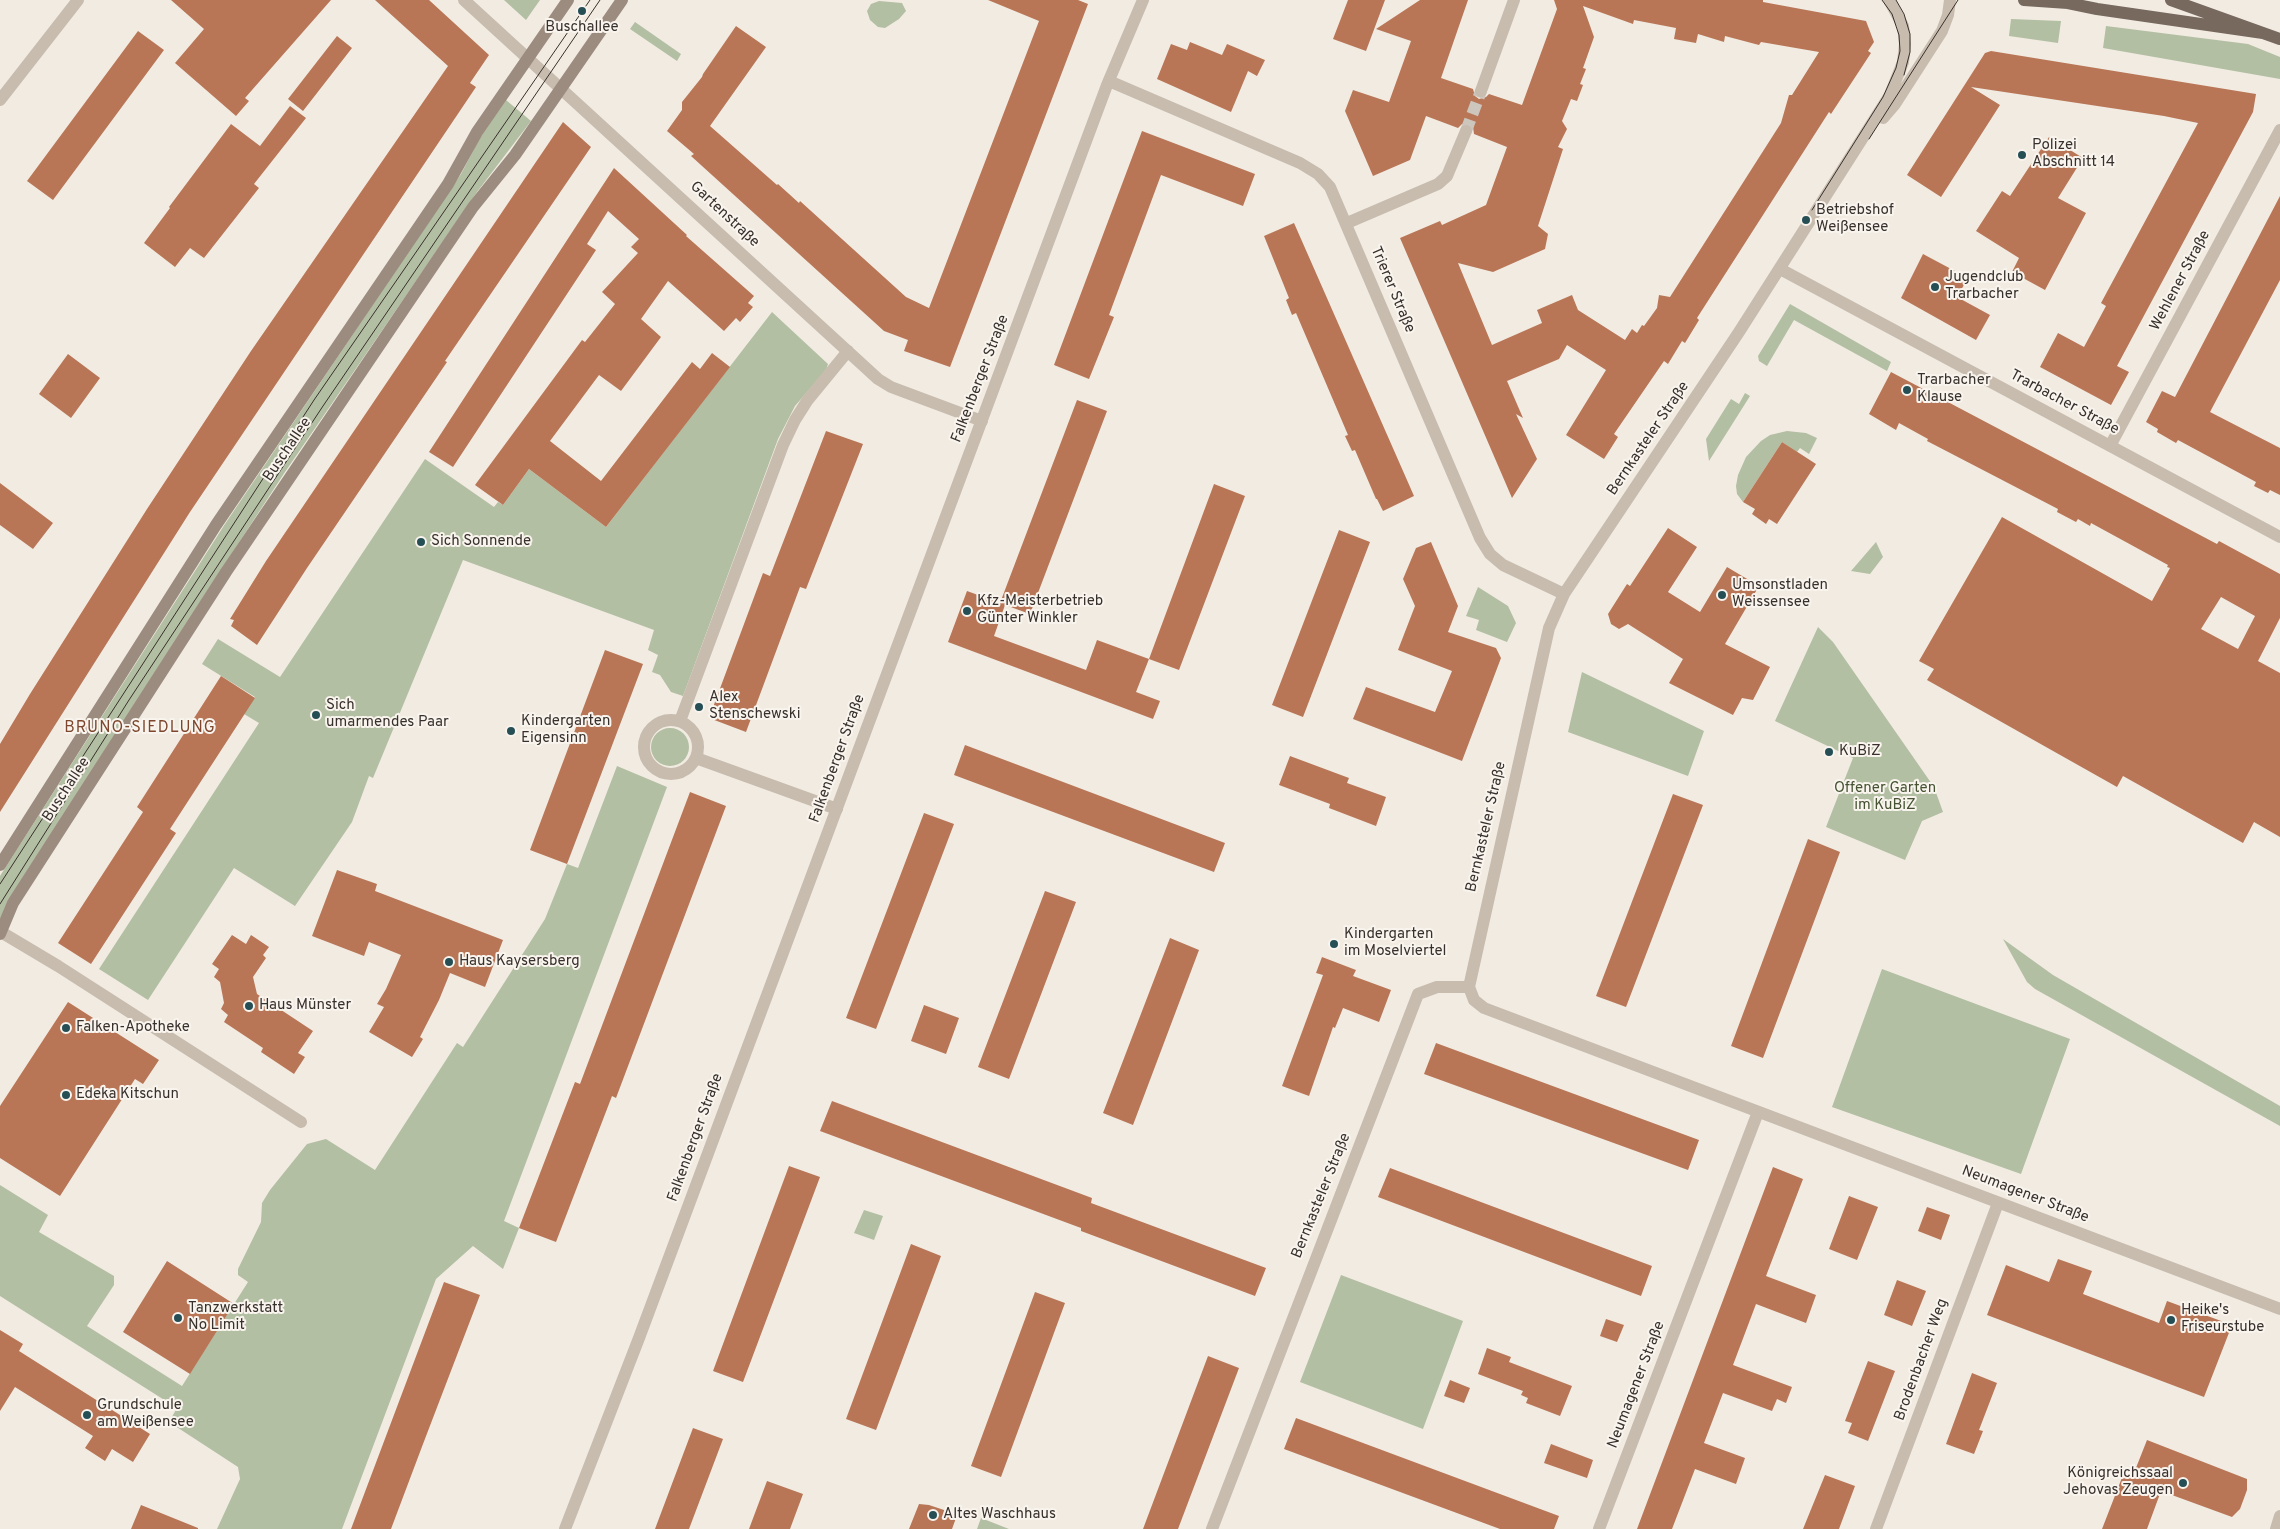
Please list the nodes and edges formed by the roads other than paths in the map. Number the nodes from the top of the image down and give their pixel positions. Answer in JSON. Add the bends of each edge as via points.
{"nodes":[{"id":1,"x":78,"y":0,"type":"edge"},
{"id":2,"x":464,"y":0,"type":"edge"},
{"id":3,"x":568,"y":0,"type":"edge"},
{"id":4,"x":622,"y":0,"type":"edge"},
{"id":5,"x":1143,"y":0,"type":"edge"},
{"id":6,"x":1514,"y":0,"type":"edge"},
{"id":7,"x":1889,"y":0,"type":"edge"},
{"id":8,"x":1950,"y":0,"type":"edge"},
{"id":9,"x":2024,"y":0,"type":"edge"},
{"id":10,"x":2171,"y":0,"type":"edge"},
{"id":11,"x":2264,"y":33,"type":"junction"},
{"id":12,"x":2280,"y":39,"type":"edge"},
{"id":13,"x":528,"y":58,"type":"junction"},
{"id":14,"x":1109,"y":81,"type":"junction"},
{"id":15,"x":561,"y":88,"type":"junction"},
{"id":16,"x":1481,"y":91,"type":"tunnel mouth"},
{"id":17,"x":0,"y":100,"type":"edge"},
{"id":18,"x":2280,"y":130,"type":"edge"},
{"id":19,"x":1466,"y":131,"type":"tunnel mouth"},
{"id":20,"x":1862,"y":142,"type":"junction"},
{"id":21,"x":1347,"y":223,"type":"junction"},
{"id":22,"x":1780,"y":269,"type":"junction"},
{"id":23,"x":848,"y":351,"type":"junction"},
{"id":24,"x":982,"y":421,"type":"junction"},
{"id":25,"x":2110,"y":446,"type":"junction"},
{"id":26,"x":2280,"y":537,"type":"edge"},
{"id":27,"x":1564,"y":594,"type":"junction"},
{"id":28,"x":680,"y":721,"type":"junction"},
{"id":29,"x":696,"y":758,"type":"junction"},
{"id":30,"x":837,"y":809,"type":"junction"},
{"id":31,"x":0,"y":864,"type":"edge"},
{"id":32,"x":1,"y":933,"type":"edge"},
{"id":33,"x":1469,"y":987,"type":"junction"},
{"id":34,"x":1758,"y":1112,"type":"junction"},
{"id":35,"x":301,"y":1122,"type":"dead end"},
{"id":36,"x":1998,"y":1202,"type":"junction"},
{"id":37,"x":2280,"y":1309,"type":"edge"},
{"id":38,"x":2280,"y":1516,"type":"edge"},
{"id":39,"x":565,"y":1529,"type":"edge"},
{"id":40,"x":1212,"y":1529,"type":"edge"},
{"id":41,"x":1599,"y":1529,"type":"edge"},
{"id":42,"x":1876,"y":1529,"type":"edge"},
{"id":43,"x":2276,"y":1529,"type":"edge"}],
"edges":[{"from":1,"to":17,"type":"street"},
{"from":2,"to":13,"type":"street","name":"Gartenstraße"},
{"from":3,"to":13,"type":"main road","name":"Buschallee"},
{"from":4,"to":15,"type":"main road","name":"Buschallee"},
{"from":5,"to":14,"type":"street","name":"Falkenberger Straße"},
{"from":6,"to":16,"type":"street"},
{"from":7,"to":20,"type":"street","name":"Bernkasteler Straße","via":[[1903,26],[1905,52],[1890,95]]},
{"from":8,"to":20,"type":"street","name":"Bernkasteler Straße","via":[[1942,30],[1895,104]]},
{"from":9,"to":11,"type":"main road","via":[[2068,3]]},
{"from":10,"to":11,"type":"main road"},
{"from":11,"to":12,"type":"main road"},
{"from":13,"to":15,"type":"street","name":"Gartenstraße"},
{"from":13,"to":31,"type":"main road","name":"Buschallee","via":[[477,132],[448,184],[216,525]]},
{"from":14,"to":21,"type":"street","name":"Trierer Straße","via":[[1306,166],[1330,187]]},
{"from":14,"to":24,"type":"street","name":"Falkenberger Straße"},
{"from":15,"to":23,"type":"street","name":"Gartenstraße"},
{"from":15,"to":32,"type":"main road","name":"Buschallee","via":[[473,207],[226,572],[13,903]]},
{"from":18,"to":25,"type":"street","name":"Wehlener Straße"},
{"from":19,"to":21,"type":"street","via":[[1448,176],[1438,184]]},
{"from":20,"to":22,"type":"street","name":"Bernkasteler Straße"},
{"from":21,"to":27,"type":"street","name":"Trierer Straße","via":[[1480,538],[1490,554],[1503,565]]},
{"from":22,"to":25,"type":"street","name":"Trarbacher Straße"},
{"from":22,"to":27,"type":"street","name":"Bernkasteler Straße"},
{"from":23,"to":24,"type":"street","name":"Gartenstraße","via":[[878,379],[892,387]]},
{"from":23,"to":28,"type":"street","via":[[807,401],[783,445]]},
{"from":24,"to":30,"type":"street","name":"Falkenberger Straße"},
{"from":25,"to":26,"type":"street","name":"Trarbacher Straße"},
{"from":27,"to":33,"type":"street","name":"Bernkasteler Straße","via":[[1543,650]]},
{"from":28,"to":29,"type":"street","via":[[694,732]]},
{"from":28,"to":29,"type":"street","via":[[664,720],[650,728],[644,743],[646,759],[658,771],[675,774],[684,771]]},
{"from":29,"to":30,"type":"street"},
{"from":30,"to":39,"type":"street","name":"Falkenberger Straße"},
{"from":32,"to":35,"type":"street","name":"Buschallee"},
{"from":33,"to":34,"type":"street","name":"Neumagener Straße","via":[[1474,1000],[1484,1008]]},
{"from":33,"to":40,"type":"street","name":"Bernkasteler Straße","via":[[1437,988],[1418,994]]},
{"from":34,"to":36,"type":"street","name":"Neumagener Straße"},
{"from":34,"to":41,"type":"street","name":"Neumagener Straße"},
{"from":36,"to":37,"type":"street","name":"Neumagener Straße"},
{"from":36,"to":42,"type":"street","name":"Brodenbacher Weg"},
{"from":38,"to":43,"type":"street"}]}
